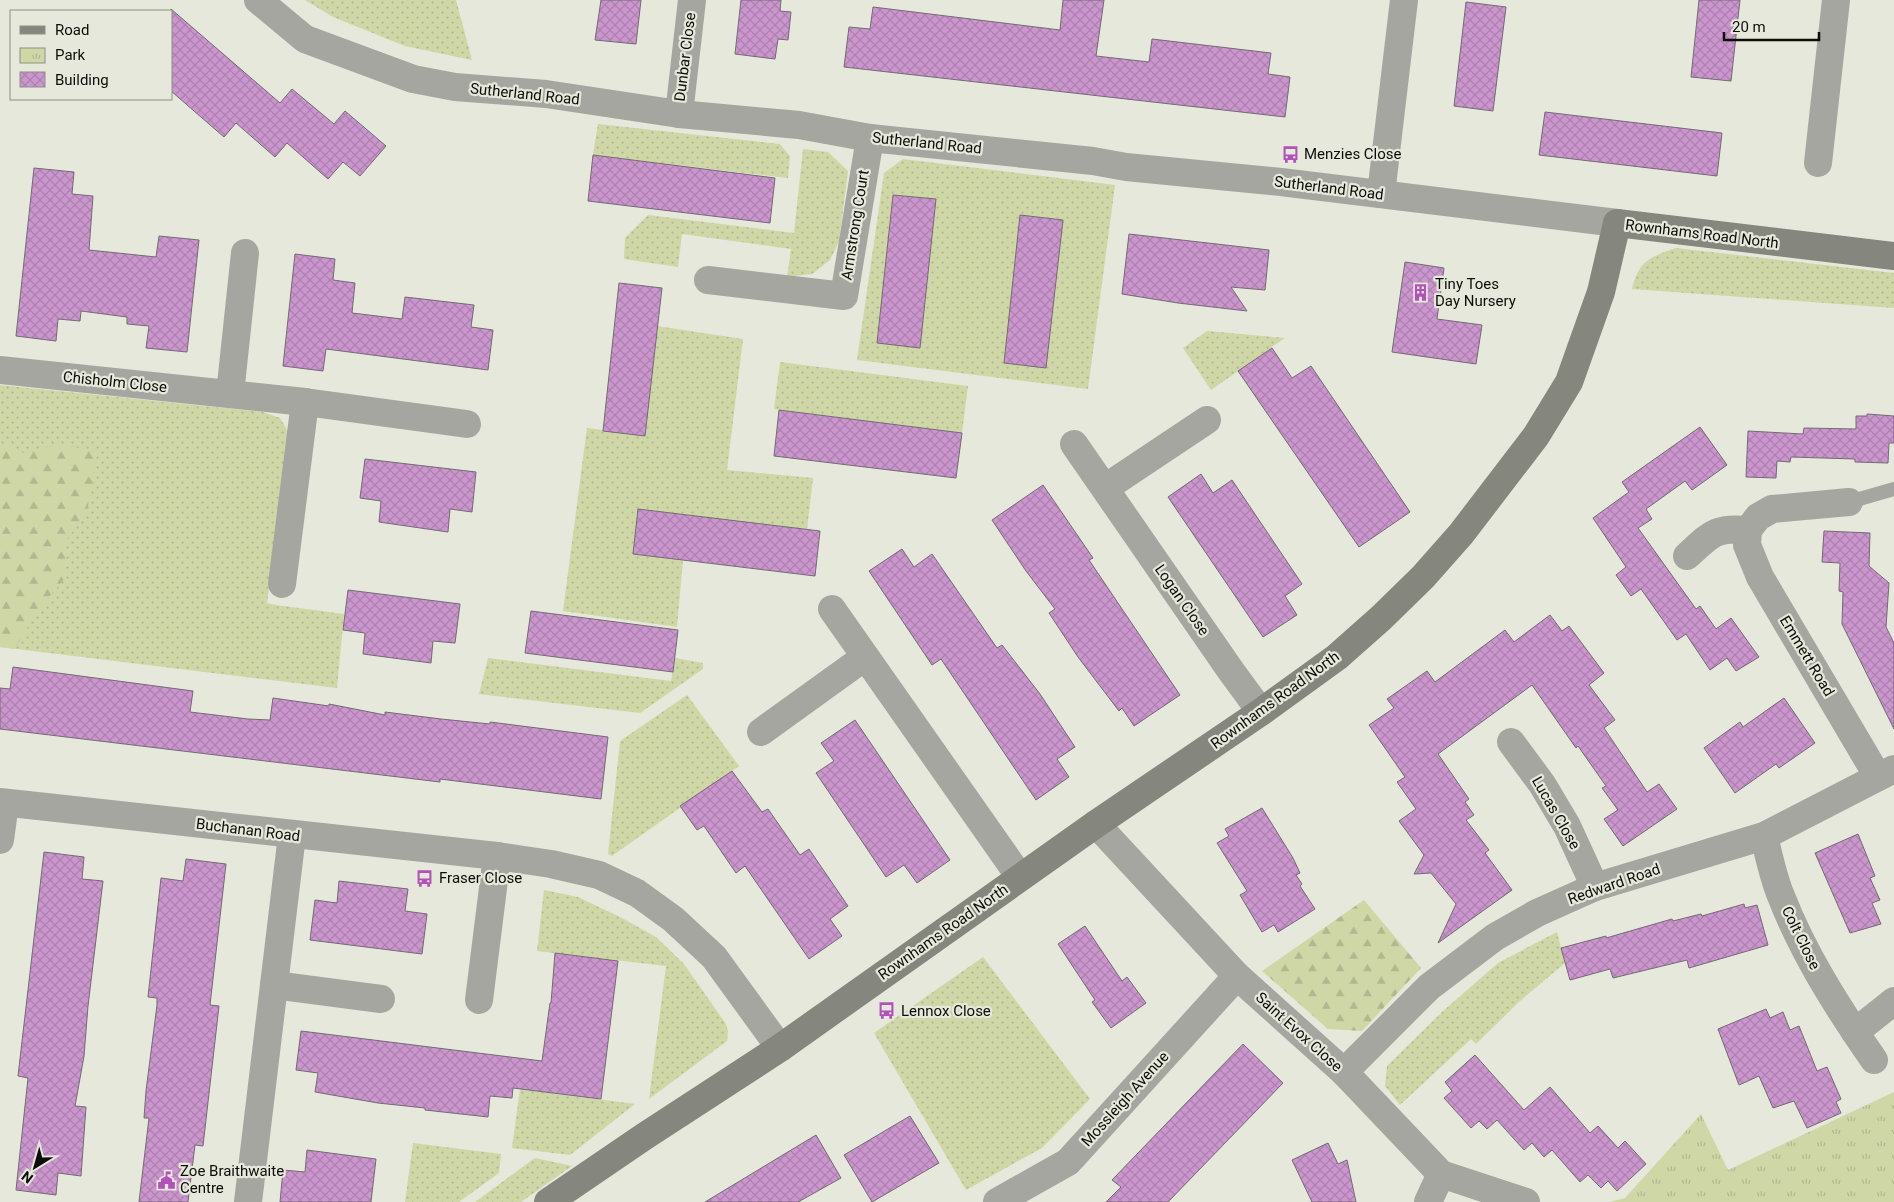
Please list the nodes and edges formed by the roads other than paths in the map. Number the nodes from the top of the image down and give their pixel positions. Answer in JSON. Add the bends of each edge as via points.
{"nodes":[{"id":1,"x":258,"y":0,"type":"edge"},
{"id":2,"x":692,"y":0,"type":"edge"},
{"id":3,"x":1404,"y":0,"type":"edge"},
{"id":4,"x":1836,"y":0,"type":"edge"},
{"id":5,"x":679,"y":114,"type":"junction"},
{"id":6,"x":870,"y":138,"type":"junction"},
{"id":7,"x":1818,"y":163,"type":"dead end"},
{"id":8,"x":1381,"y":194,"type":"junction"},
{"id":9,"x":1616,"y":223,"type":"junction"},
{"id":10,"x":245,"y":253,"type":"dead end"},
{"id":11,"x":1894,"y":256,"type":"edge"},
{"id":12,"x":708,"y":280,"type":"dead end"},
{"id":13,"x":0,"y":370,"type":"edge"},
{"id":14,"x":230,"y":394,"type":"junction"},
{"id":15,"x":305,"y":402,"type":"junction"},
{"id":16,"x":1207,"y":420,"type":"dead end"},
{"id":17,"x":467,"y":424,"type":"dead end"},
{"id":18,"x":1074,"y":444,"type":"dead end"},
{"id":19,"x":1105,"y":488,"type":"junction"},
{"id":20,"x":1894,"y":489,"type":"edge"},
{"id":21,"x":1849,"y":502,"type":"joint"},
{"id":22,"x":1748,"y":530,"type":"junction"},
{"id":23,"x":1687,"y":556,"type":"dead end"},
{"id":24,"x":282,"y":584,"type":"dead end"},
{"id":25,"x":832,"y":609,"type":"dead end"},
{"id":26,"x":865,"y":657,"type":"junction"},
{"id":27,"x":1261,"y":712,"type":"junction"},
{"id":28,"x":761,"y":732,"type":"dead end"},
{"id":29,"x":1511,"y":742,"type":"dead end"},
{"id":30,"x":1886,"y":773,"type":"edge"},
{"id":31,"x":2,"y":803,"type":"edge"},
{"id":32,"x":1096,"y":824,"type":"junction"},
{"id":33,"x":292,"y":835,"type":"junction"},
{"id":34,"x":1764,"y":836,"type":"junction"},
{"id":35,"x":0,"y":840,"type":"edge"},
{"id":36,"x":496,"y":856,"type":"junction"},
{"id":37,"x":1020,"y":877,"type":"junction"},
{"id":38,"x":1595,"y":887,"type":"junction"},
{"id":39,"x":1237,"y":976,"type":"junction"},
{"id":40,"x":274,"y":985,"type":"junction"},
{"id":41,"x":380,"y":999,"type":"dead end"},
{"id":42,"x":479,"y":1000,"type":"dead end"},
{"id":43,"x":1894,"y":1001,"type":"edge"},
{"id":44,"x":1855,"y":1032,"type":"junction"},
{"id":45,"x":780,"y":1048,"type":"junction"},
{"id":46,"x":1874,"y":1060,"type":"dead end"},
{"id":47,"x":1344,"y":1072,"type":"junction"},
{"id":48,"x":1441,"y":1174,"type":"junction"},
{"id":49,"x":248,"y":1202,"type":"edge"},
{"id":50,"x":548,"y":1202,"type":"edge"},
{"id":51,"x":997,"y":1202,"type":"edge"},
{"id":52,"x":1428,"y":1202,"type":"edge"},
{"id":53,"x":1526,"y":1202,"type":"edge"}],
"edges":[{"from":1,"to":5,"type":"street","name":"Sutherland Road","via":[[304,39],[413,79]]},
{"from":2,"to":5,"type":"street","name":"Dunbar Close"},
{"from":3,"to":8,"type":"street"},
{"from":4,"to":7,"type":"street"},
{"from":5,"to":6,"type":"street","name":"Sutherland Road","via":[[799,125]]},
{"from":6,"to":8,"type":"street","name":"Sutherland Road"},
{"from":6,"to":12,"type":"street","name":"Armstrong Court","via":[[844,296]]},
{"from":8,"to":9,"type":"street","name":"Sutherland Road"},
{"from":9,"to":11,"type":"street","name":"Rownhams Road North"},
{"from":9,"to":27,"type":"street","name":"Rownhams Road North","via":[[1601,292],[1573,373],[1525,450],[1461,534],[1423,577],[1337,657]]},
{"from":10,"to":14,"type":"street"},
{"from":13,"to":14,"type":"street","name":"Chisholm Close"},
{"from":14,"to":15,"type":"street","name":"Chisholm Close"},
{"from":15,"to":17,"type":"street","name":"Chisholm Close"},
{"from":15,"to":24,"type":"street"},
{"from":16,"to":19,"type":"street"},
{"from":18,"to":19,"type":"street","name":"Logan Close"},
{"from":19,"to":27,"type":"street","name":"Logan Close"},
{"from":20,"to":21,"type":"lane"},
{"from":21,"to":22,"type":"street","via":[[1772,510],[1758,517]]},
{"from":22,"to":23,"type":"street","via":[[1728,528],[1709,536]]},
{"from":22,"to":30,"type":"street","name":"Emmett Road","via":[[1747,545],[1760,577]]},
{"from":25,"to":26,"type":"street"},
{"from":26,"to":28,"type":"street"},
{"from":26,"to":37,"type":"street"},
{"from":27,"to":32,"type":"street","name":"Rownhams Road North"},
{"from":29,"to":38,"type":"street","name":"Lucas Close","via":[[1567,826]]},
{"from":30,"to":34,"type":"street","name":"Redward Road"},
{"from":31,"to":33,"type":"street","name":"Buchanan Road"},
{"from":31,"to":35,"type":"street"},
{"from":32,"to":37,"type":"street","name":"Rownhams Road North"},
{"from":32,"to":39,"type":"street","name":"Saint Evox Close"},
{"from":33,"to":36,"type":"street","name":"Buchanan Road"},
{"from":33,"to":40,"type":"street"},
{"from":34,"to":38,"type":"street","name":"Redward Road"},
{"from":34,"to":44,"type":"street","name":"Colt Close","via":[[1780,895],[1807,956]]},
{"from":36,"to":42,"type":"street"},
{"from":36,"to":45,"type":"street","name":"Buchanan Road","via":[[599,875],[637,893],[673,919],[714,957]]},
{"from":37,"to":45,"type":"street","name":"Rownhams Road North"},
{"from":38,"to":47,"type":"street","name":"Redward Road","via":[[1537,913],[1495,937],[1430,987]]},
{"from":39,"to":47,"type":"street","name":"Saint Evox Close"},
{"from":39,"to":51,"type":"street","name":"Mossleigh Avenue","via":[[1068,1162]]},
{"from":40,"to":41,"type":"street"},
{"from":40,"to":49,"type":"street"},
{"from":43,"to":44,"type":"street"},
{"from":44,"to":46,"type":"street","name":"Colt Close"},
{"from":45,"to":50,"type":"street","name":"Rownhams Road North"},
{"from":47,"to":48,"type":"street","name":"Saint Evox Close"},
{"from":48,"to":52,"type":"street"},
{"from":48,"to":53,"type":"street","name":"Saint Evox Close"}]}
